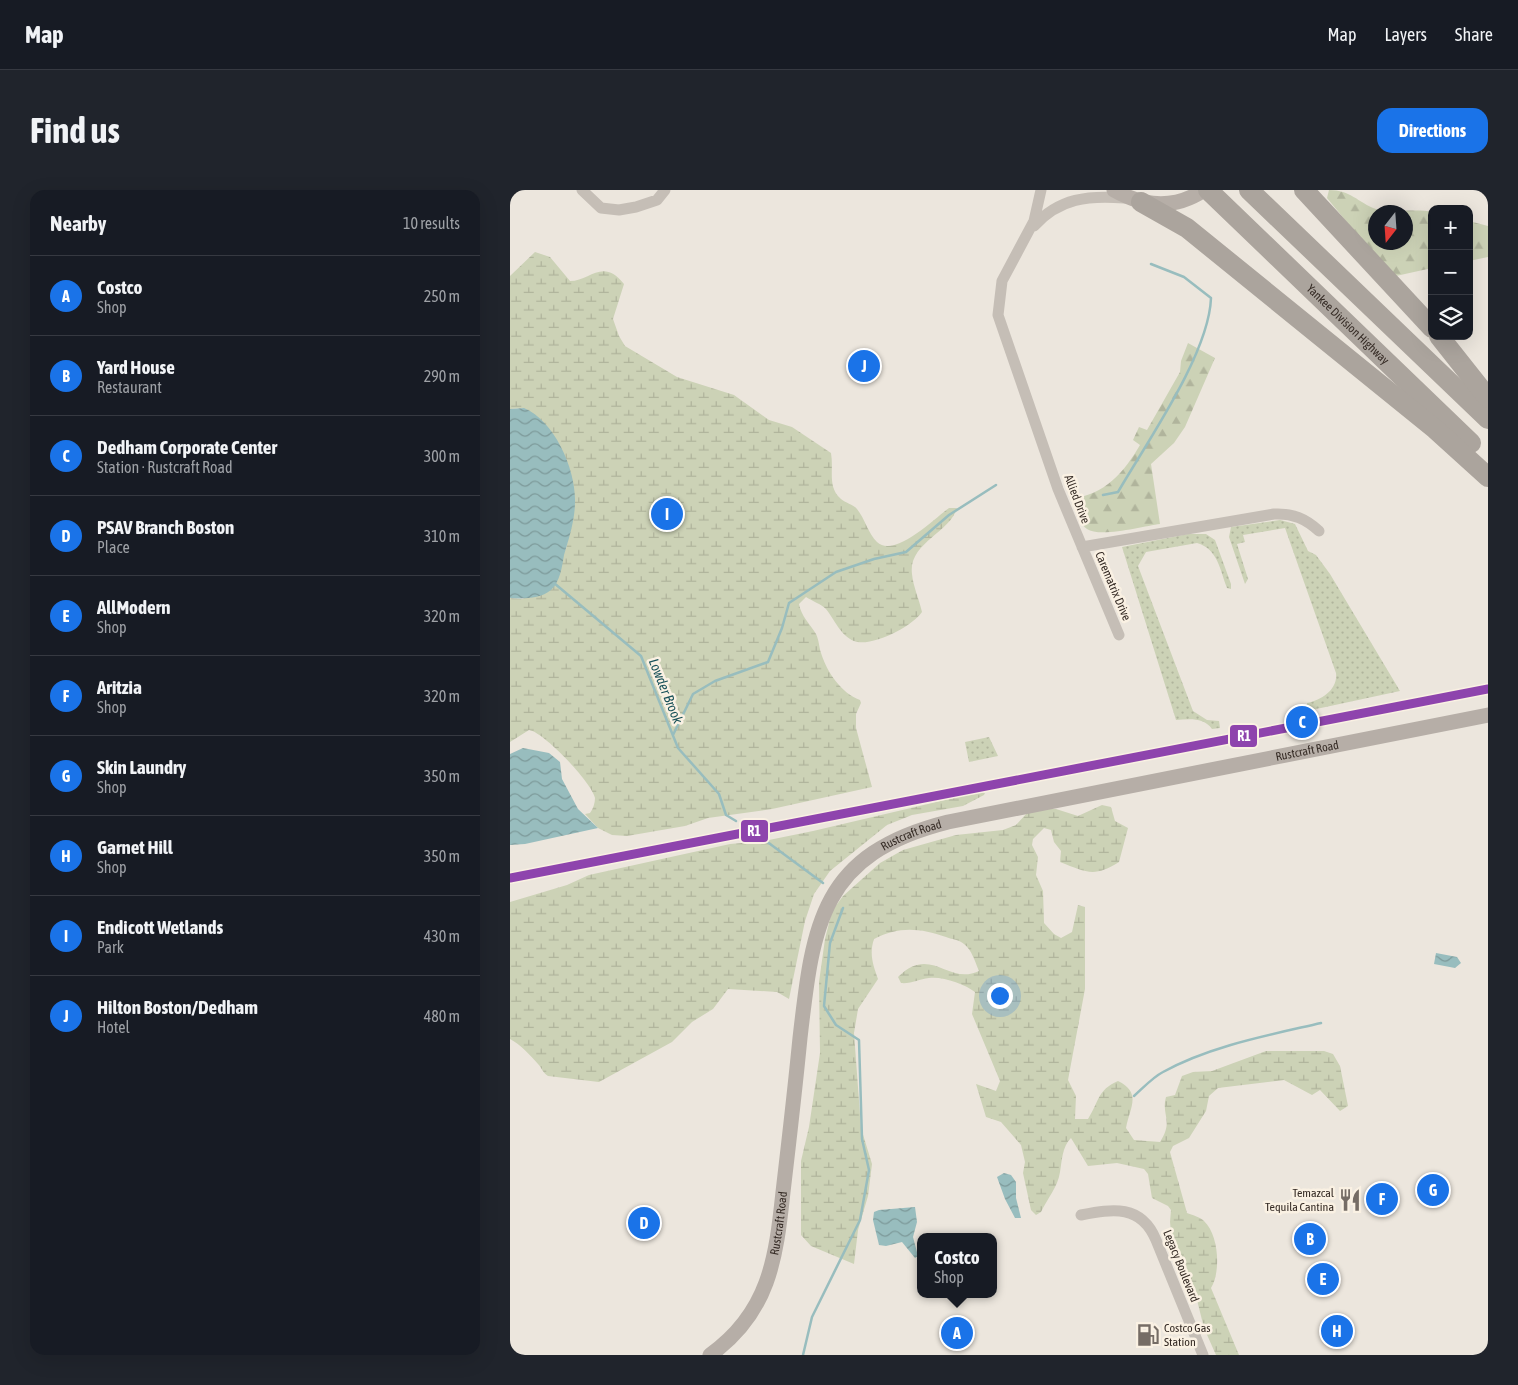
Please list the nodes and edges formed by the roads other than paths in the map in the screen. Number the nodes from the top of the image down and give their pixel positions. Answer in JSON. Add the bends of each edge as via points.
{"nodes":[{"id":1,"x":582,"y":190,"type":"edge"},
{"id":2,"x":665,"y":190,"type":"edge"},
{"id":3,"x":1041,"y":190,"type":"edge"},
{"id":4,"x":1114,"y":190,"type":"edge"},
{"id":5,"x":1204,"y":190,"type":"edge"},
{"id":6,"x":1208,"y":190,"type":"edge"},
{"id":7,"x":1249,"y":190,"type":"edge"},
{"id":8,"x":1304,"y":190,"type":"edge"},
{"id":9,"x":1136,"y":200,"type":"junction"},
{"id":10,"x":1030,"y":231,"type":"junction"},
{"id":11,"x":1428,"y":324,"type":"edge"},
{"id":12,"x":1442,"y":340,"type":"edge"},
{"id":13,"x":1488,"y":398,"type":"edge"},
{"id":14,"x":1488,"y":419,"type":"edge"},
{"id":15,"x":1488,"y":459,"type":"edge"},
{"id":16,"x":1488,"y":477,"type":"edge"},
{"id":17,"x":1319,"y":531,"type":"dead end"},
{"id":18,"x":1082,"y":547,"type":"junction"},
{"id":19,"x":1119,"y":635,"type":"dead end"},
{"id":20,"x":1488,"y":715,"type":"edge"},
{"id":21,"x":1081,"y":1215,"type":"dead end"},
{"id":22,"x":710,"y":1355,"type":"edge"},
{"id":23,"x":1203,"y":1355,"type":"edge"}],
"edges":[{"from":1,"to":2,"type":"street","via":[[601,208],[619,210],[657,200]]},
{"from":3,"to":10,"type":"street","name":"Allied Drive"},
{"from":4,"to":9,"type":"main road"},
{"from":5,"to":9,"type":"main road","via":[[1175,204]]},
{"from":6,"to":15,"type":"highway","name":"Yankee Division Highway"},
{"from":7,"to":14,"type":"highway"},
{"from":8,"to":11,"type":"highway"},
{"from":9,"to":10,"type":"street","name":"Allied Drive","via":[[1088,197],[1068,201],[1049,211]]},
{"from":9,"to":16,"type":"highway","via":[[1187,228],[1449,440]]},
{"from":10,"to":18,"type":"street","name":"Allied Drive","via":[[1004,274],[998,315]]},
{"from":12,"to":13,"type":"highway"},
{"from":17,"to":18,"type":"street","via":[[1300,518],[1274,514]]},
{"from":18,"to":19,"type":"street","name":"Carematrix Drive"},
{"from":20,"to":22,"type":"main road","name":"Rustcraft Road","via":[[948,822],[902,836],[865,859],[832,897],[814,942],[772,1268],[762,1295],[746,1322]]},
{"from":21,"to":23,"type":"street","name":"Legacy Boulevard","via":[[1120,1210],[1148,1226]]}]}
